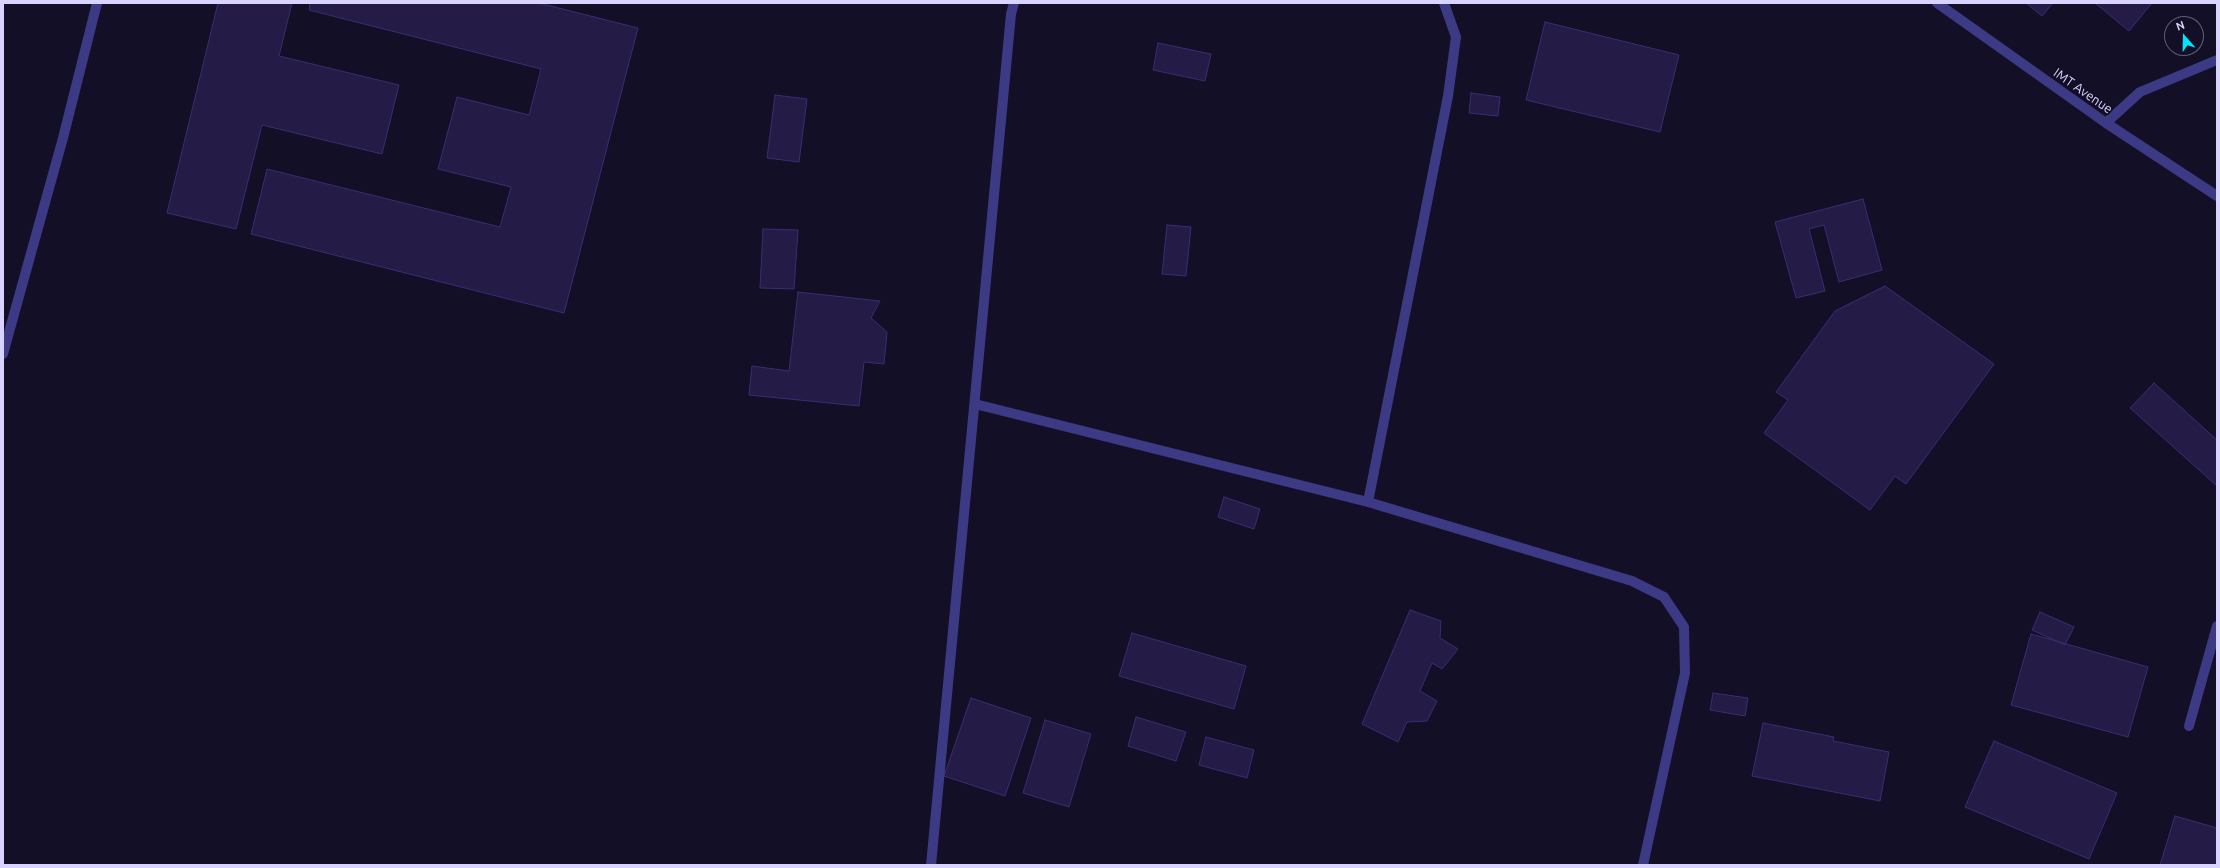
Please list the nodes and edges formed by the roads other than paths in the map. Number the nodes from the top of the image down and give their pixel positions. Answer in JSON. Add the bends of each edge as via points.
{"nodes":[{"id":1,"x":97,"y":3,"type":"edge"},
{"id":2,"x":1014,"y":3,"type":"edge"},
{"id":3,"x":1444,"y":3,"type":"edge"},
{"id":4,"x":1937,"y":3,"type":"edge"},
{"id":5,"x":2217,"y":60,"type":"edge"},
{"id":6,"x":2106,"y":123,"type":"junction"},
{"id":7,"x":2217,"y":196,"type":"edge"},
{"id":8,"x":3,"y":354,"type":"edge"},
{"id":9,"x":975,"y":404,"type":"junction"},
{"id":10,"x":1368,"y":502,"type":"junction"},
{"id":11,"x":2217,"y":626,"type":"edge"},
{"id":12,"x":2189,"y":726,"type":"dead end"},
{"id":13,"x":930,"y":865,"type":"edge"},
{"id":14,"x":1643,"y":865,"type":"edge"}],
"edges":[{"from":1,"to":8,"type":"street","via":[[63,138]]},
{"from":2,"to":9,"type":"street","via":[[1010,22]]},
{"from":3,"to":10,"type":"street","via":[[1456,37],[1448,96]]},
{"from":4,"to":6,"type":"street","name":"IMT Avenue"},
{"from":5,"to":6,"type":"street","via":[[2140,92]]},
{"from":6,"to":7,"type":"street","name":"IMT Avenue"},
{"from":9,"to":10,"type":"street"},
{"from":9,"to":13,"type":"street"},
{"from":10,"to":14,"type":"street","via":[[1632,581],[1664,597],[1684,627],[1685,673]]},
{"from":11,"to":12,"type":"street"}]}
